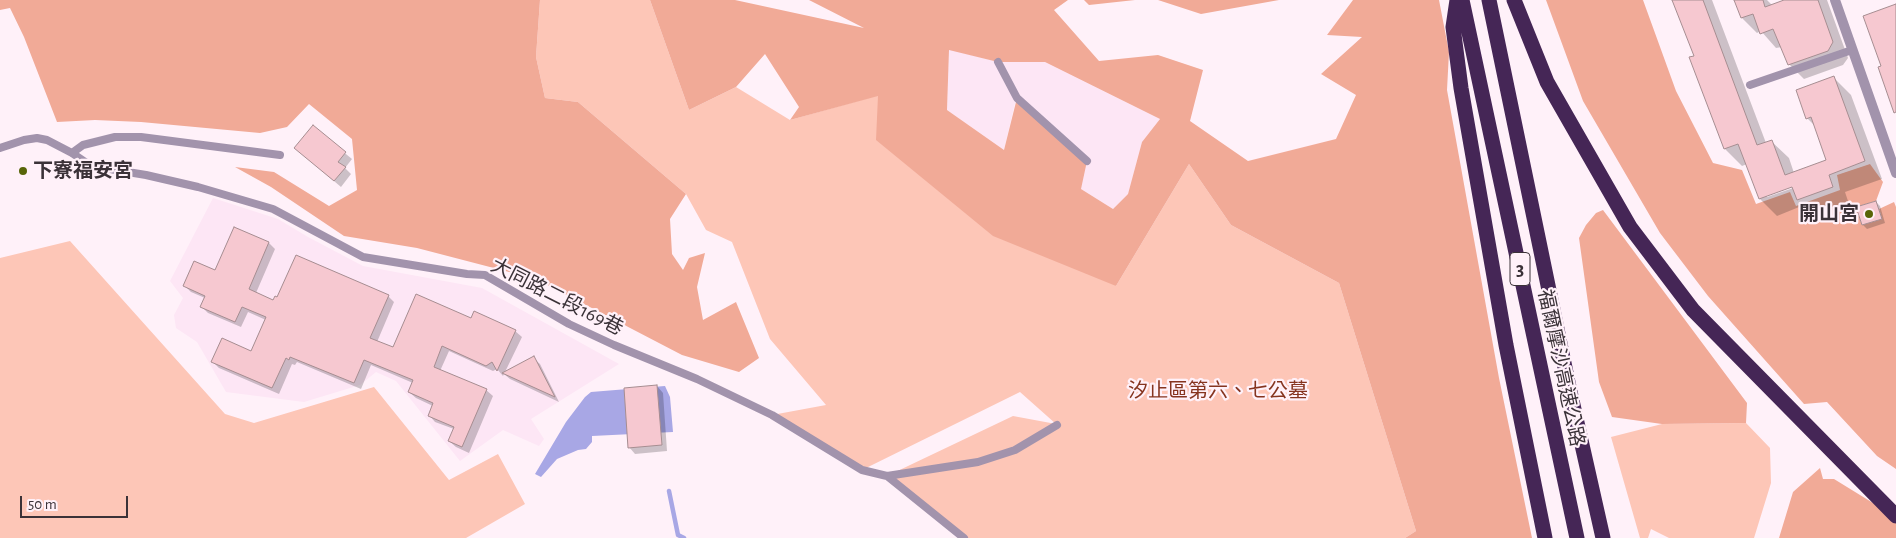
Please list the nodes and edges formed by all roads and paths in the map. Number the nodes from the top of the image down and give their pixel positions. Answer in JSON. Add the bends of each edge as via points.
{"nodes":[{"id":1,"x":1456,"y":0,"type":"edge"},
{"id":2,"x":1462,"y":0,"type":"edge"},
{"id":3,"x":1489,"y":0,"type":"edge"},
{"id":4,"x":1514,"y":0,"type":"edge"},
{"id":5,"x":1835,"y":0,"type":"edge"},
{"id":6,"x":1852,"y":50,"type":"junction"},
{"id":7,"x":998,"y":62,"type":"dead end"},
{"id":8,"x":1750,"y":85,"type":"dead end"},
{"id":9,"x":0,"y":148,"type":"edge"},
{"id":10,"x":72,"y":153,"type":"junction"},
{"id":11,"x":280,"y":155,"type":"dead end"},
{"id":12,"x":1087,"y":161,"type":"dead end"},
{"id":13,"x":1896,"y":173,"type":"edge"},
{"id":14,"x":1056,"y":425,"type":"dead end"},
{"id":15,"x":887,"y":476,"type":"junction"},
{"id":16,"x":1893,"y":511,"type":"edge"},
{"id":17,"x":964,"y":538,"type":"edge"},
{"id":18,"x":1545,"y":538,"type":"edge"},
{"id":19,"x":1578,"y":538,"type":"edge"},
{"id":20,"x":1603,"y":538,"type":"edge"}],
"edges":[{"from":1,"to":18,"type":"highway","via":[[1453,27],[1461,88],[1506,345]]},
{"from":2,"to":19,"type":"highway","name":"福爾摩沙高速公路","number":"3"},
{"from":3,"to":20,"type":"highway","name":"福爾摩沙高速公路","number":"3","via":[[1568,387]]},
{"from":4,"to":16,"type":"highway","via":[[1547,82],[1630,227],[1693,310]]},
{"from":5,"to":6,"type":"street"},
{"from":6,"to":8,"type":"lane"},
{"from":6,"to":13,"type":"street"},
{"from":7,"to":12,"type":"lane","via":[[1016,98]]},
{"from":9,"to":10,"type":"lane","name":"大同路二段169巷","via":[[37,138]]},
{"from":10,"to":11,"type":"lane","via":[[83,145],[115,137],[142,137]]},
{"from":10,"to":15,"type":"lane","name":"大同路二段169巷","via":[[91,166],[198,187],[273,209],[363,257],[485,275],[569,324],[697,379],[772,415],[862,470]]},
{"from":14,"to":15,"type":"lane","name":"大同路二段169巷","via":[[1015,450],[978,462]]},
{"from":15,"to":17,"type":"lane"}]}
